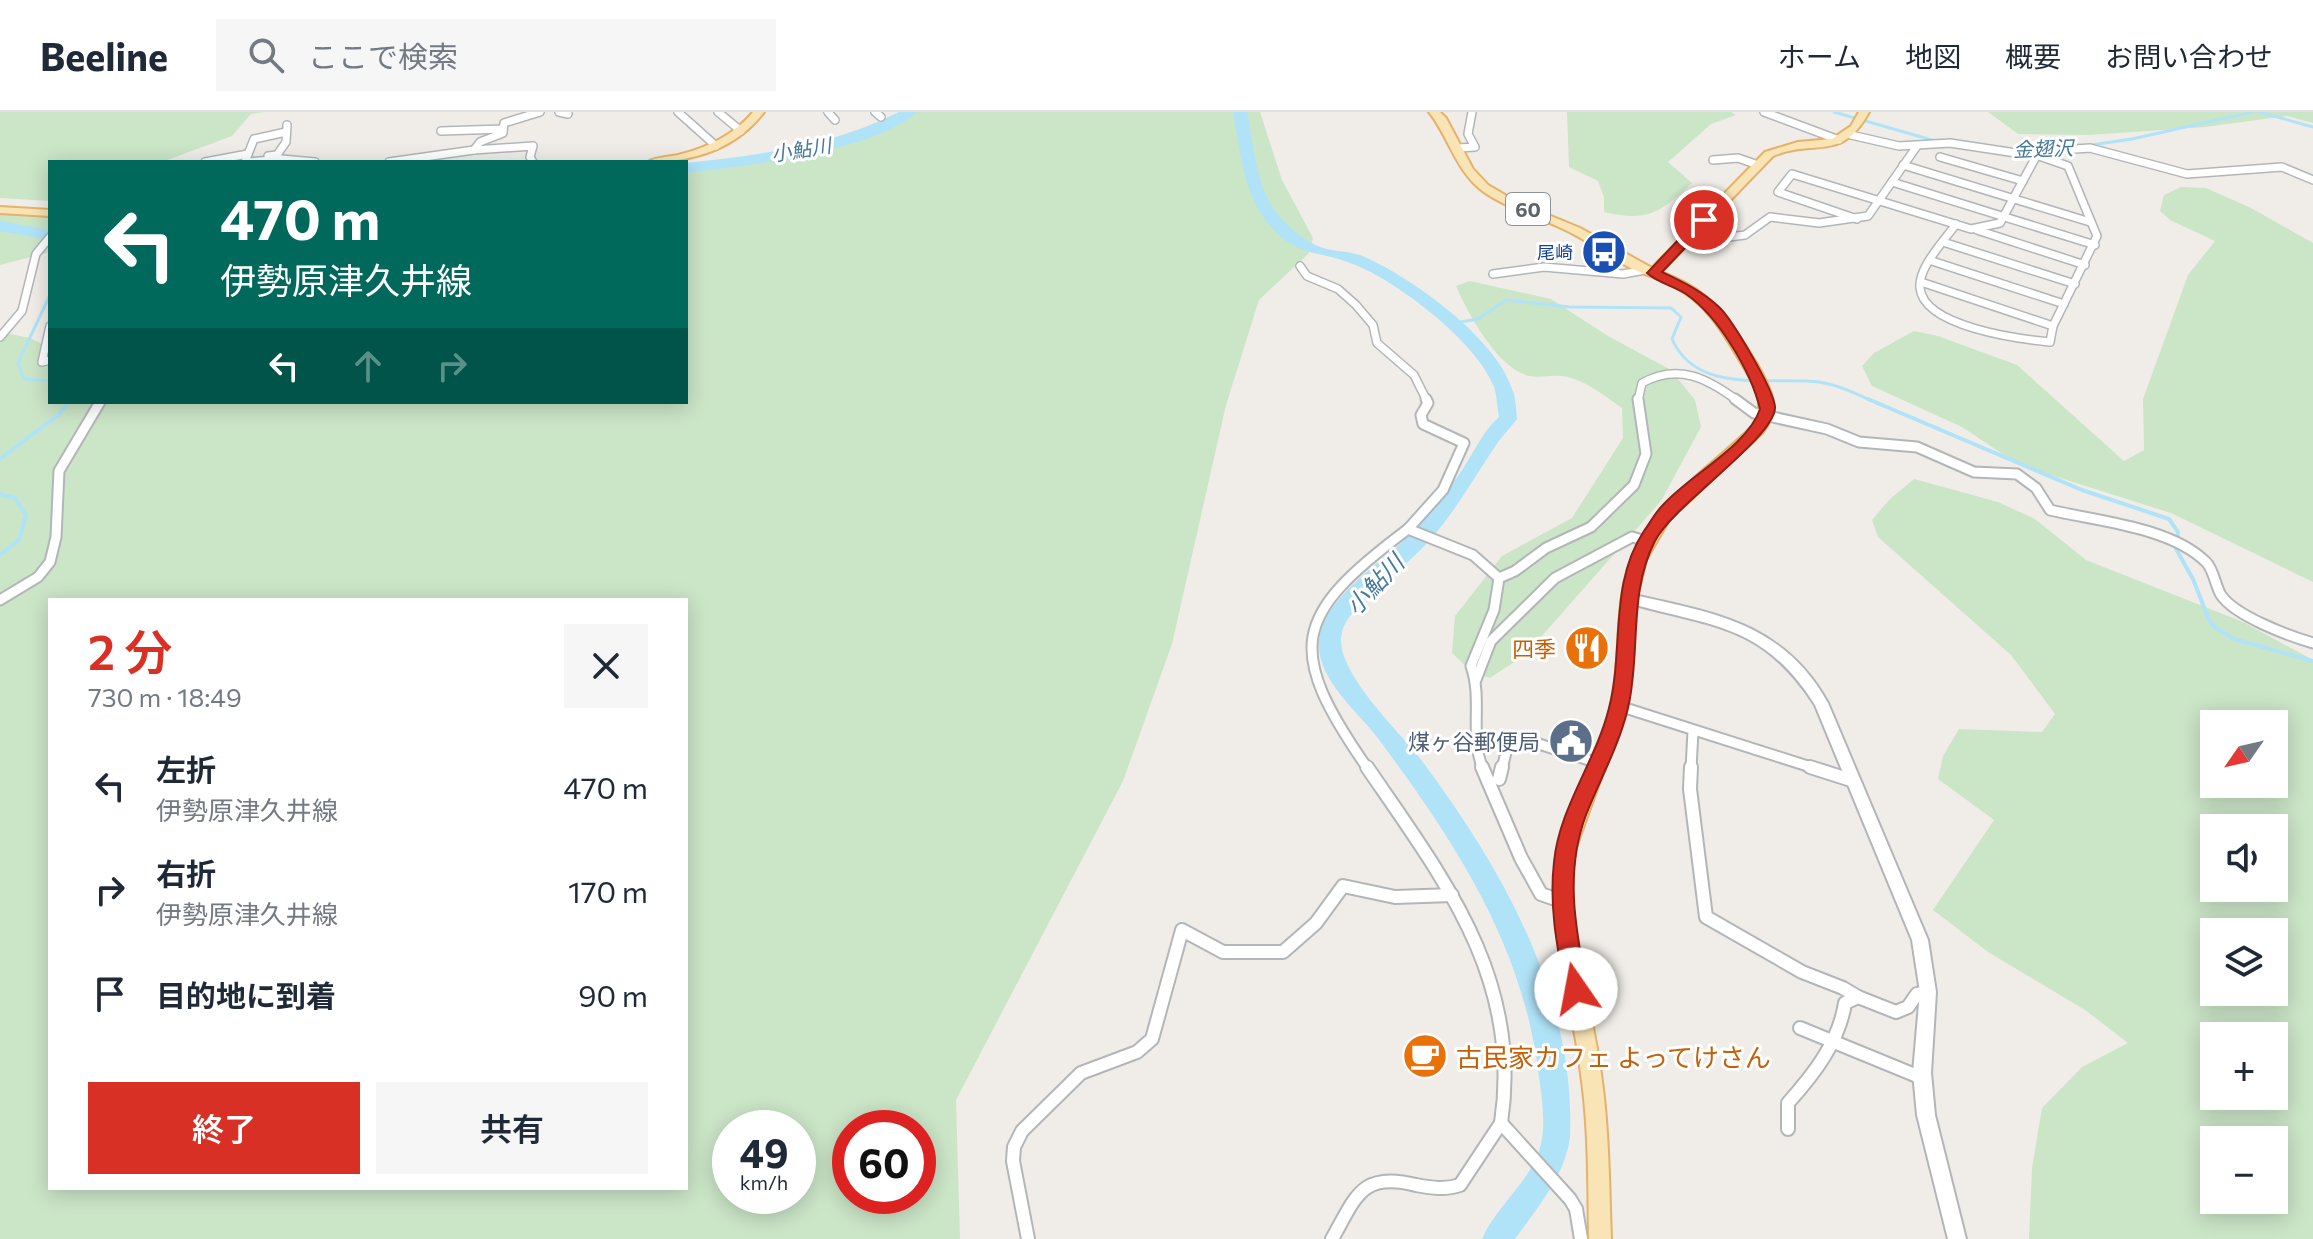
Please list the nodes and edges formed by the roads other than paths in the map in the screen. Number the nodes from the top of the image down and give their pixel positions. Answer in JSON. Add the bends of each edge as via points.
{"nodes":[{"id":1,"x":513,"y":112,"type":"edge"},
{"id":2,"x":540,"y":112,"type":"edge"},
{"id":3,"x":559,"y":112,"type":"edge"},
{"id":4,"x":678,"y":112,"type":"edge"},
{"id":5,"x":718,"y":112,"type":"edge"},
{"id":6,"x":759,"y":112,"type":"edge"},
{"id":7,"x":828,"y":112,"type":"edge"},
{"id":8,"x":1435,"y":112,"type":"edge"},
{"id":9,"x":1472,"y":112,"type":"edge"},
{"id":10,"x":1764,"y":112,"type":"edge"},
{"id":11,"x":1864,"y":112,"type":"edge"},
{"id":12,"x":568,"y":114,"type":"dead end"},
{"id":13,"x":835,"y":120,"type":"dead end"},
{"id":14,"x":504,"y":126,"type":"junction"},
{"id":15,"x":441,"y":131,"type":"dead end"},
{"id":16,"x":741,"y":131,"type":"junction"},
{"id":17,"x":1851,"y":135,"type":"junction"},
{"id":18,"x":1839,"y":140,"type":"junction"},
{"id":19,"x":716,"y":146,"type":"junction"},
{"id":20,"x":1917,"y":146,"type":"junction"},
{"id":21,"x":1458,"y":148,"type":"junction"},
{"id":22,"x":474,"y":150,"type":"junction"},
{"id":23,"x":2037,"y":154,"type":"junction"},
{"id":24,"x":1940,"y":157,"type":"dead end"},
{"id":25,"x":247,"y":159,"type":"edge"},
{"id":26,"x":272,"y":160,"type":"edge"},
{"id":27,"x":403,"y":160,"type":"edge"},
{"id":28,"x":532,"y":160,"type":"edge"},
{"id":29,"x":664,"y":160,"type":"edge"},
{"id":30,"x":1713,"y":160,"type":"dead end"},
{"id":31,"x":1758,"y":165,"type":"junction"},
{"id":32,"x":1903,"y":165,"type":"junction"},
{"id":33,"x":2313,"y":180,"type":"edge"},
{"id":34,"x":2023,"y":181,"type":"junction"},
{"id":35,"x":1892,"y":182,"type":"junction"},
{"id":36,"x":2014,"y":198,"type":"junction"},
{"id":37,"x":1879,"y":201,"type":"junction"},
{"id":38,"x":0,"y":210,"type":"edge"},
{"id":39,"x":48,"y":213,"type":"edge"},
{"id":40,"x":2004,"y":217,"type":"junction"},
{"id":41,"x":1857,"y":219,"type":"junction"},
{"id":42,"x":2090,"y":222,"type":"junction"},
{"id":43,"x":1956,"y":224,"type":"junction"},
{"id":44,"x":1971,"y":229,"type":"junction"},
{"id":45,"x":48,"y":239,"type":"edge"},
{"id":46,"x":1943,"y":242,"type":"junction"},
{"id":47,"x":1682,"y":243,"type":"junction"},
{"id":48,"x":2095,"y":245,"type":"junction"},
{"id":49,"x":1932,"y":261,"type":"junction"},
{"id":50,"x":2085,"y":265,"type":"junction"},
{"id":51,"x":1300,"y":266,"type":"dead end"},
{"id":52,"x":1649,"y":272,"type":"junction"},
{"id":53,"x":1493,"y":274,"type":"dead end"},
{"id":54,"x":1921,"y":282,"type":"junction"},
{"id":55,"x":2075,"y":284,"type":"junction"},
{"id":56,"x":2064,"y":304,"type":"junction"},
{"id":57,"x":2053,"y":326,"type":"junction"},
{"id":58,"x":48,"y":335,"type":"edge"},
{"id":59,"x":0,"y":337,"type":"edge"},
{"id":60,"x":48,"y":360,"type":"edge"},
{"id":61,"x":99,"y":404,"type":"edge"},
{"id":62,"x":1766,"y":416,"type":"junction"},
{"id":63,"x":1409,"y":530,"type":"junction"},
{"id":64,"x":1646,"y":541,"type":"junction"},
{"id":65,"x":1499,"y":578,"type":"junction"},
{"id":66,"x":1630,"y":599,"type":"junction"},
{"id":67,"x":0,"y":600,"type":"edge"},
{"id":68,"x":2313,"y":643,"type":"edge"},
{"id":69,"x":1476,"y":680,"type":"junction"},
{"id":70,"x":1619,"y":706,"type":"junction"},
{"id":71,"x":1693,"y":731,"type":"junction"},
{"id":72,"x":1601,"y":764,"type":"junction"},
{"id":73,"x":1499,"y":779,"type":"dead end"},
{"id":74,"x":1854,"y":781,"type":"junction"},
{"id":75,"x":1452,"y":895,"type":"junction"},
{"id":76,"x":1561,"y":901,"type":"junction"},
{"id":77,"x":1928,"y":992,"type":"junction"},
{"id":78,"x":1858,"y":997,"type":"junction"},
{"id":79,"x":1800,"y":1028,"type":"dead end"},
{"id":80,"x":1833,"y":1040,"type":"junction"},
{"id":81,"x":1922,"y":1078,"type":"junction"},
{"id":82,"x":1501,"y":1123,"type":"junction"},
{"id":83,"x":1788,"y":1129,"type":"dead end"},
{"id":84,"x":1335,"y":1238,"type":"edge"},
{"id":85,"x":1028,"y":1239,"type":"edge"},
{"id":86,"x":1581,"y":1239,"type":"edge"},
{"id":87,"x":1600,"y":1239,"type":"edge"},
{"id":88,"x":1957,"y":1239,"type":"edge"}],
"edges":[{"from":1,"to":14,"type":"street"},
{"from":2,"to":14,"type":"street"},
{"from":3,"to":12,"type":"street"},
{"from":4,"to":19,"type":"street"},
{"from":5,"to":16,"type":"street"},
{"from":6,"to":16,"type":"main road"},
{"from":7,"to":13,"type":"street"},
{"from":8,"to":21,"type":"main road","number":"60"},
{"from":9,"to":21,"type":"street","via":[[1468,134],[1475,147]]},
{"from":10,"to":18,"type":"street"},
{"from":11,"to":17,"type":"main road"},
{"from":14,"to":15,"type":"street"},
{"from":14,"to":22,"type":"street","via":[[503,133]]},
{"from":16,"to":19,"type":"main road"},
{"from":17,"to":18,"type":"main road"},
{"from":17,"to":20,"type":"street"},
{"from":18,"to":31,"type":"main road","via":[[1787,146]]},
{"from":19,"to":29,"type":"main road"},
{"from":20,"to":23,"type":"street","via":[[1950,143]]},
{"from":20,"to":32,"type":"street"},
{"from":21,"to":52,"type":"main road","number":"60","via":[[1467,172],[1488,190],[1575,229]]},
{"from":22,"to":27,"type":"street"},
{"from":22,"to":28,"type":"street","via":[[533,146]]},
{"from":23,"to":33,"type":"street","via":[[2090,148],[2198,175],[2282,167]]},
{"from":23,"to":34,"type":"street"},
{"from":23,"to":42,"type":"street","via":[[2068,166]]},
{"from":24,"to":34,"type":"street"},
{"from":25,"to":25,"type":"street","via":[[277,155],[286,142],[286,128],[254,139]]},
{"from":25,"to":26,"type":"street"},
{"from":30,"to":31,"type":"street","via":[[1738,158]]},
{"from":31,"to":47,"type":"main road"},
{"from":32,"to":35,"type":"street"},
{"from":32,"to":36,"type":"street"},
{"from":34,"to":36,"type":"street"},
{"from":35,"to":37,"type":"street"},
{"from":35,"to":40,"type":"street"},
{"from":36,"to":40,"type":"street"},
{"from":36,"to":42,"type":"street"},
{"from":37,"to":41,"type":"street","via":[[1868,216]]},
{"from":37,"to":41,"type":"street","via":[[1792,174],[1778,192]]},
{"from":37,"to":43,"type":"street"},
{"from":38,"to":39,"type":"main road"},
{"from":40,"to":44,"type":"street","via":[[1993,226]]},
{"from":40,"to":48,"type":"street"},
{"from":41,"to":47,"type":"street","via":[[1792,224],[1770,217],[1745,235]]},
{"from":42,"to":48,"type":"street"},
{"from":43,"to":44,"type":"street"},
{"from":43,"to":46,"type":"street"},
{"from":44,"to":50,"type":"street"},
{"from":45,"to":59,"type":"street","via":[[39,250],[22,311]]},
{"from":46,"to":49,"type":"street"},
{"from":46,"to":55,"type":"street"},
{"from":47,"to":52,"type":"main road"},
{"from":48,"to":50,"type":"street"},
{"from":49,"to":54,"type":"street"},
{"from":49,"to":56,"type":"street"},
{"from":50,"to":55,"type":"street"},
{"from":51,"to":63,"type":"street","via":[[1307,276],[1348,297],[1373,325],[1377,343],[1414,375],[1428,403],[1421,415],[1423,424],[1464,443],[1445,485]]},
{"from":52,"to":53,"type":"street","via":[[1544,267]]},
{"from":52,"to":62,"type":"main road","via":[[1689,290],[1717,312],[1763,388]]},
{"from":54,"to":57,"type":"street"},
{"from":54,"to":57,"type":"street","via":[[1921,297],[1937,312],[1994,334],[2050,342]]},
{"from":55,"to":56,"type":"street"},
{"from":56,"to":57,"type":"street"},
{"from":58,"to":60,"type":"street","via":[[42,362]]},
{"from":61,"to":67,"type":"street","via":[[59,473],[56,548],[41,574]]},
{"from":62,"to":64,"type":"main road","via":[[1754,433],[1676,501]]},
{"from":62,"to":65,"type":"street","via":[[1717,385],[1686,374],[1649,377],[1639,391],[1646,454],[1634,485],[1591,527]]},
{"from":62,"to":68,"type":"street","via":[[1859,442],[1917,447],[1974,472],[2017,474],[2036,488],[2050,510],[2183,545],[2208,563],[2219,591],[2232,606]]},
{"from":63,"to":65,"type":"street","via":[[1473,555]]},
{"from":63,"to":75,"type":"street","via":[[1337,590],[1313,623],[1309,651],[1345,736]]},
{"from":64,"to":66,"type":"main road"},
{"from":64,"to":69,"type":"street","via":[[1632,537],[1555,578],[1491,641]]},
{"from":65,"to":69,"type":"street","via":[[1471,666]]},
{"from":66,"to":70,"type":"main road"},
{"from":66,"to":74,"type":"street","via":[[1738,627],[1787,655],[1814,689]]},
{"from":69,"to":76,"type":"street","via":[[1474,737],[1480,762],[1541,894]]},
{"from":70,"to":71,"type":"street"},
{"from":70,"to":72,"type":"main road"},
{"from":71,"to":74,"type":"street"},
{"from":71,"to":78,"type":"street","via":[[1690,789],[1706,917],[1794,968],[1844,986]]},
{"from":72,"to":73,"type":"street","via":[[1509,740]]},
{"from":72,"to":76,"type":"main road","via":[[1570,832]]},
{"from":74,"to":77,"type":"street","via":[[1920,940]]},
{"from":75,"to":82,"type":"street","via":[[1499,1018],[1507,1080]]},
{"from":75,"to":85,"type":"street","via":[[1402,898],[1343,886],[1316,923],[1283,952],[1223,952],[1182,930],[1147,1046],[1081,1073],[1018,1138],[1013,1161]]},
{"from":76,"to":87,"type":"main road","via":[[1594,1095]]},
{"from":77,"to":78,"type":"street","via":[[1917,994],[1908,1007],[1896,1012]]},
{"from":77,"to":81,"type":"street"},
{"from":78,"to":80,"type":"street","via":[[1845,1003]]},
{"from":79,"to":80,"type":"street"},
{"from":80,"to":81,"type":"street"},
{"from":80,"to":83,"type":"street","via":[[1788,1103]]},
{"from":81,"to":88,"type":"street"},
{"from":82,"to":84,"type":"street","via":[[1459,1186],[1439,1189],[1381,1180],[1367,1184]]},
{"from":82,"to":86,"type":"street","via":[[1570,1199]]}]}
